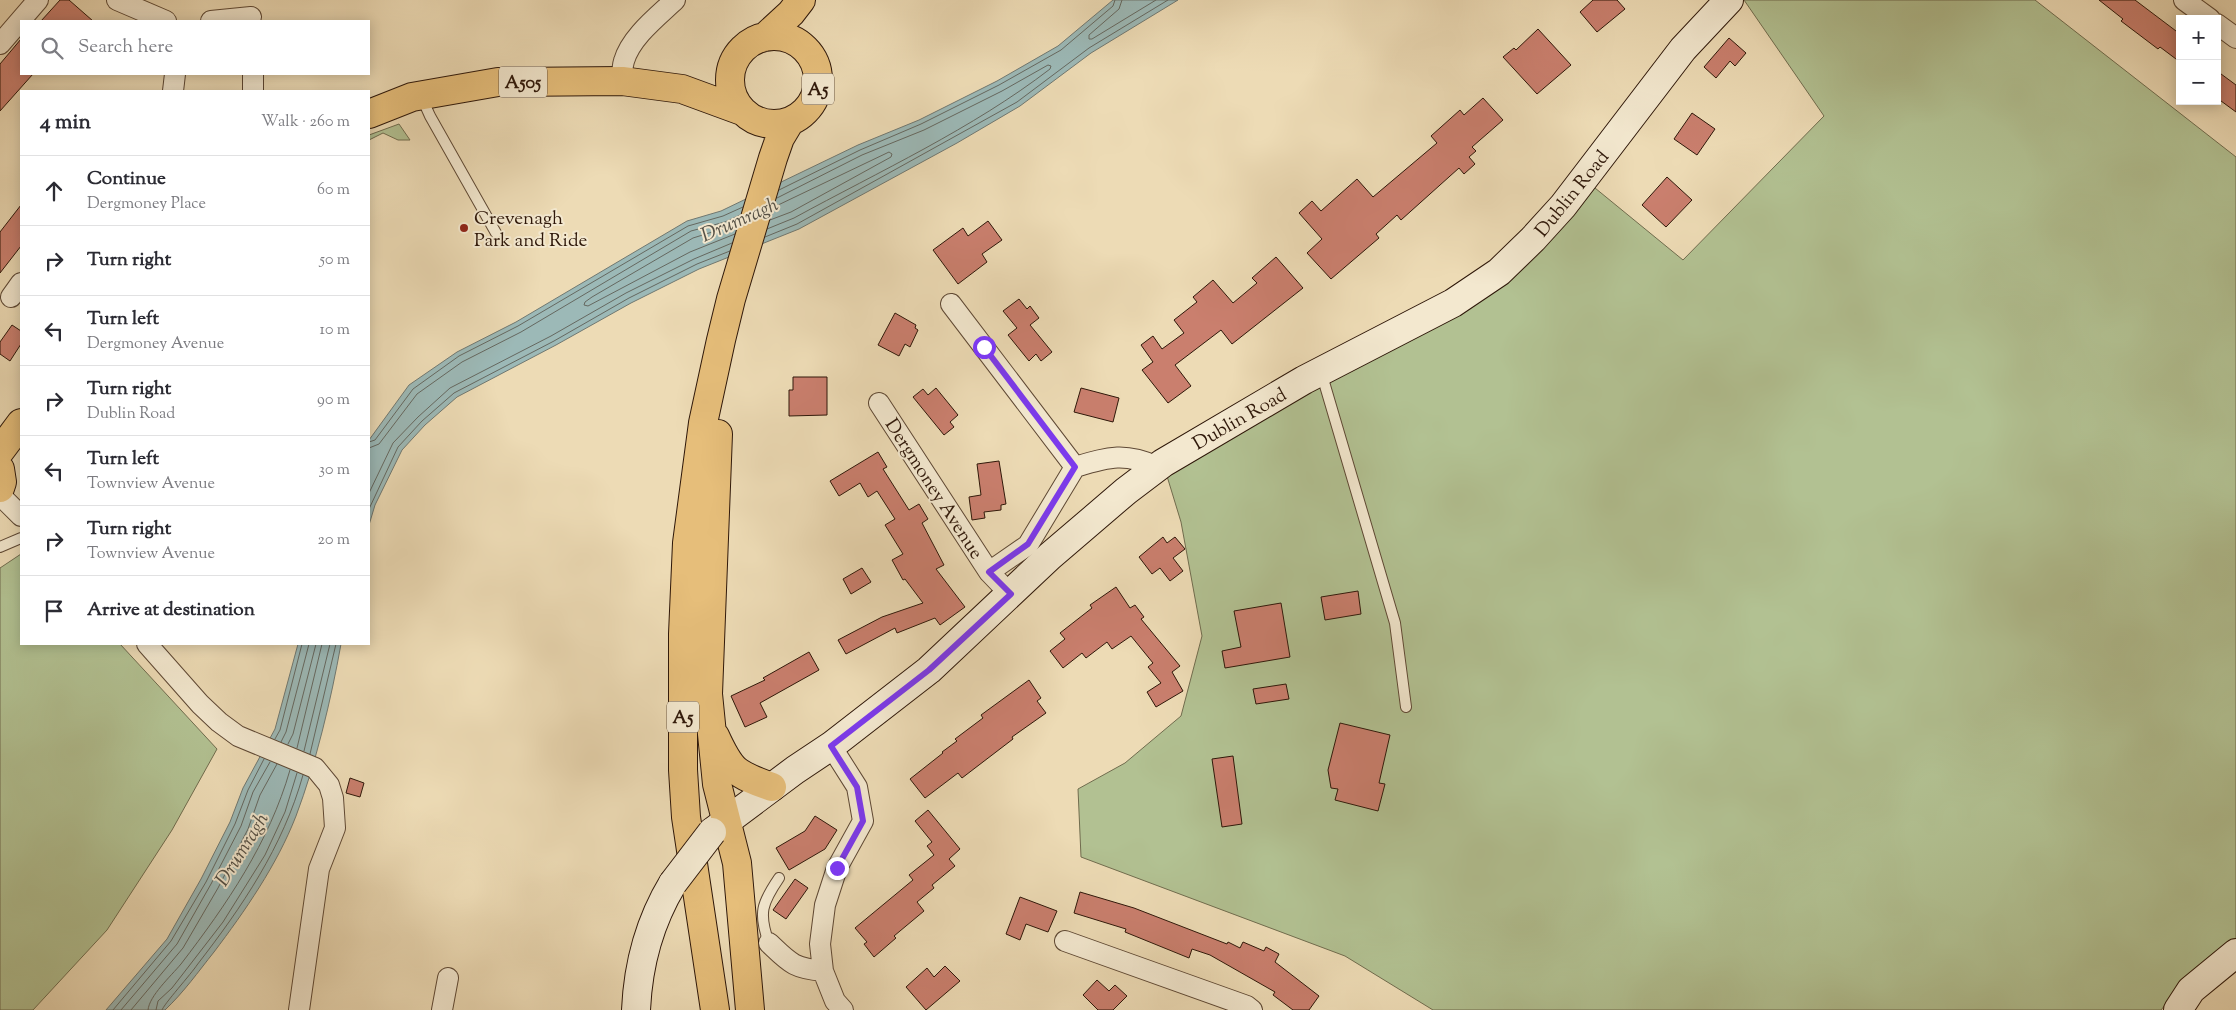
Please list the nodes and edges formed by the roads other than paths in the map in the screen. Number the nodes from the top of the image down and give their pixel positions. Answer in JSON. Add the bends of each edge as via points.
{"nodes":[{"id":1,"x":38,"y":0,"type":"edge"},
{"id":2,"x":117,"y":0,"type":"edge"},
{"id":3,"x":675,"y":0,"type":"edge"},
{"id":4,"x":802,"y":0,"type":"edge"},
{"id":5,"x":1728,"y":0,"type":"edge"},
{"id":6,"x":2184,"y":0,"type":"edge"},
{"id":7,"x":250,"y":13,"type":"edge"},
{"id":8,"x":2205,"y":15,"type":"edge"},
{"id":9,"x":21,"y":20,"type":"edge"},
{"id":10,"x":164,"y":20,"type":"edge"},
{"id":11,"x":216,"y":20,"type":"edge"},
{"id":12,"x":20,"y":21,"type":"edge"},
{"id":13,"x":2221,"y":27,"type":"edge"},
{"id":14,"x":765,"y":37,"type":"junction"},
{"id":15,"x":2236,"y":38,"type":"edge"},
{"id":16,"x":0,"y":44,"type":"edge"},
{"id":17,"x":804,"y":47,"type":"junction"},
{"id":18,"x":733,"y":65,"type":"junction"},
{"id":19,"x":175,"y":75,"type":"edge"},
{"id":20,"x":253,"y":75,"type":"edge"},
{"id":21,"x":622,"y":81,"type":"junction"},
{"id":22,"x":682,"y":89,"type":"junction"},
{"id":23,"x":173,"y":90,"type":"edge"},
{"id":24,"x":253,"y":90,"type":"edge"},
{"id":25,"x":421,"y":95,"type":"junction"},
{"id":26,"x":370,"y":114,"type":"edge"},
{"id":27,"x":765,"y":119,"type":"junction"},
{"id":28,"x":496,"y":233,"type":"dead end"},
{"id":29,"x":951,"y":304,"type":"dead end"},
{"id":30,"x":722,"y":340,"type":"junction"},
{"id":31,"x":1321,"y":372,"type":"junction"},
{"id":32,"x":879,"y":403,"type":"dead end"},
{"id":33,"x":20,"y":424,"type":"edge"},
{"id":34,"x":0,"y":451,"type":"edge"},
{"id":35,"x":1075,"y":467,"type":"junction"},
{"id":36,"x":1158,"y":467,"type":"junction"},
{"id":37,"x":0,"y":469,"type":"edge"},
{"id":38,"x":0,"y":488,"type":"edge"},
{"id":39,"x":0,"y":495,"type":"edge"},
{"id":40,"x":20,"y":515,"type":"edge"},
{"id":41,"x":20,"y":538,"type":"edge"},
{"id":42,"x":0,"y":547,"type":"edge"},
{"id":43,"x":989,"y":572,"type":"junction"},
{"id":44,"x":1011,"y":594,"type":"junction"},
{"id":45,"x":147,"y":645,"type":"edge"},
{"id":46,"x":1406,"y":707,"type":"dead end"},
{"id":47,"x":710,"y":725,"type":"junction"},
{"id":48,"x":831,"y":746,"type":"junction"},
{"id":49,"x":772,"y":787,"type":"junction"},
{"id":50,"x":719,"y":827,"type":"junction"},
{"id":51,"x":779,"y":878,"type":"dead end"},
{"id":52,"x":1065,"y":940,"type":"dead end"},
{"id":53,"x":769,"y":943,"type":"joint"},
{"id":54,"x":2236,"y":953,"type":"edge"},
{"id":55,"x":823,"y":971,"type":"junction"},
{"id":56,"x":448,"y":978,"type":"dead end"},
{"id":57,"x":1248,"y":1009,"type":"edge"},
{"id":58,"x":299,"y":1010,"type":"edge"},
{"id":59,"x":442,"y":1010,"type":"edge"},
{"id":60,"x":636,"y":1010,"type":"edge"},
{"id":61,"x":715,"y":1010,"type":"edge"},
{"id":62,"x":750,"y":1010,"type":"edge"},
{"id":63,"x":843,"y":1010,"type":"edge"},
{"id":64,"x":2178,"y":1010,"type":"edge"}],
"edges":[{"from":1,"to":9,"type":"street"},
{"from":2,"to":10,"type":"street"},
{"from":3,"to":21,"type":"street","via":[[628,50],[623,62]]},
{"from":4,"to":14,"type":"highway","number":"A5"},
{"from":4,"to":17,"type":"highway","number":"A5","via":[[800,30]]},
{"from":5,"to":31,"type":"street","name":"Dublin Road","via":[[1683,49],[1563,206],[1499,272],[1453,303]]},
{"from":6,"to":8,"type":"street"},
{"from":7,"to":11,"type":"street"},
{"from":12,"to":16,"type":"street"},
{"from":13,"to":15,"type":"street"},
{"from":14,"to":17,"type":"highway","number":"A5","via":[[784,37]]},
{"from":14,"to":18,"type":"highway","number":"A5","via":[[746,46]]},
{"from":17,"to":27,"type":"highway","number":"A5","via":[[818,71],[818,91],[812,104],[803,115]]},
{"from":18,"to":22,"type":"highway"},
{"from":18,"to":27,"type":"highway","via":[[730,85],[735,102]]},
{"from":19,"to":23,"type":"street"},
{"from":20,"to":24,"type":"street"},
{"from":21,"to":22,"type":"highway","number":"A505"},
{"from":21,"to":25,"type":"highway","number":"A505","via":[[498,82]]},
{"from":22,"to":27,"type":"highway","number":"A505"},
{"from":25,"to":26,"type":"highway","number":"A505"},
{"from":25,"to":28,"type":"lane"},
{"from":27,"to":30,"type":"highway","number":"A5","via":[[780,138]]},
{"from":29,"to":35,"type":"street"},
{"from":30,"to":47,"type":"highway","via":[[708,694]]},
{"from":30,"to":61,"type":"highway","number":"A5","via":[[701,441],[687,543],[683,634],[686,817]]},
{"from":31,"to":36,"type":"street","name":"Dublin Road"},
{"from":31,"to":46,"type":"lane","via":[[1396,623]]},
{"from":32,"to":43,"type":"street","name":"Dergmoney Avenue"},
{"from":33,"to":34,"type":"highway"},
{"from":35,"to":36,"type":"street","via":[[1119,456],[1139,458]]},
{"from":35,"to":43,"type":"street","via":[[1028,544]]},
{"from":36,"to":44,"type":"street","name":"Dublin Road","via":[[1050,556]]},
{"from":37,"to":38,"type":"highway"},
{"from":39,"to":40,"type":"street"},
{"from":41,"to":42,"type":"lane"},
{"from":43,"to":44,"type":"street","name":"Dergmoney Avenue"},
{"from":44,"to":48,"type":"street","name":"Dublin Road","via":[[929,670]]},
{"from":45,"to":58,"type":"street","via":[[200,704],[238,736],[314,768],[329,785],[335,828],[320,869]]},
{"from":47,"to":49,"type":"highway","via":[[727,762],[742,775]]},
{"from":47,"to":50,"type":"highway"},
{"from":48,"to":49,"type":"street","name":"Dublin Road"},
{"from":48,"to":55,"type":"street","via":[[857,787],[863,821],[837,868],[825,905],[820,944]]},
{"from":49,"to":50,"type":"street","name":"Dublin Road"},
{"from":50,"to":60,"type":"street","name":"Dublin Road","bridge":true,"via":[[672,883],[649,929]]},
{"from":50,"to":62,"type":"highway","via":[[737,863]]},
{"from":51,"to":53,"type":"lane","via":[[764,900],[761,917]]},
{"from":52,"to":57,"type":"street"},
{"from":53,"to":55,"type":"street","via":[[790,963],[802,969]]},
{"from":54,"to":64,"type":"street","via":[[2191,990]]},
{"from":55,"to":63,"type":"street","via":[[835,1000]]},
{"from":56,"to":59,"type":"street"}]}
